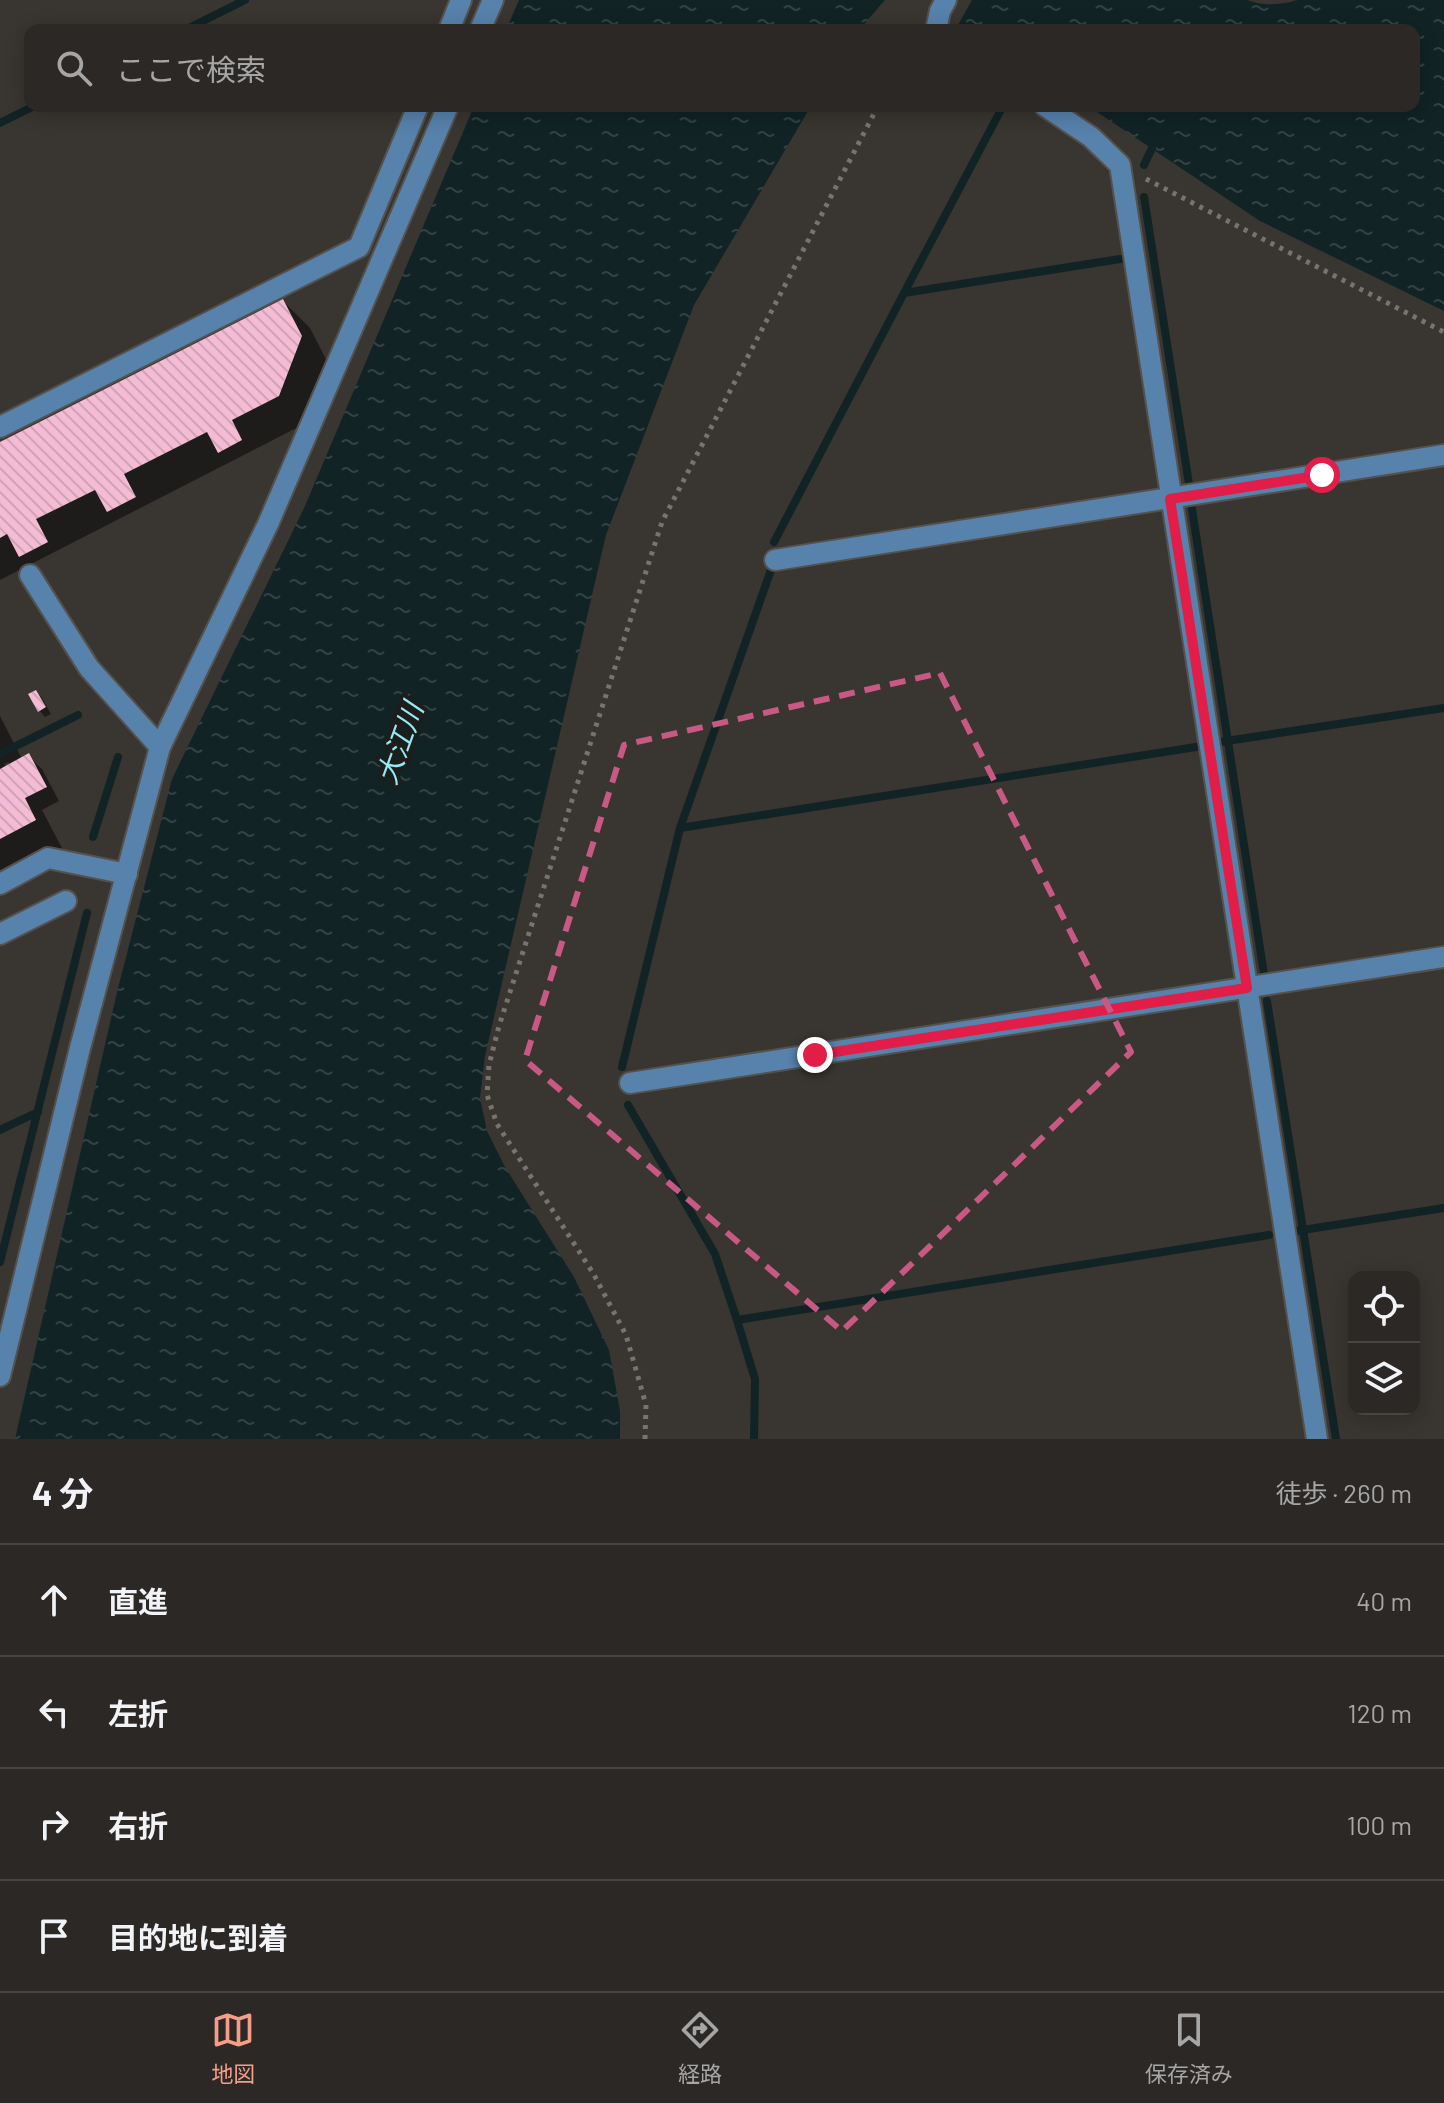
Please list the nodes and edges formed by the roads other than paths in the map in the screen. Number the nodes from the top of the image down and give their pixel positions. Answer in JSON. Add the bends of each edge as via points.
{"nodes":[{"id":1,"x":461,"y":0,"type":"edge"},
{"id":2,"x":493,"y":0,"type":"edge"},
{"id":3,"x":946,"y":0,"type":"edge"},
{"id":4,"x":451,"y":24,"type":"edge"},
{"id":5,"x":483,"y":24,"type":"edge"},
{"id":6,"x":937,"y":24,"type":"edge"},
{"id":7,"x":415,"y":112,"type":"edge"},
{"id":8,"x":445,"y":112,"type":"edge"},
{"id":9,"x":1054,"y":112,"type":"edge"},
{"id":10,"x":0,"y":427,"type":"edge"},
{"id":11,"x":1444,"y":455,"type":"edge"},
{"id":12,"x":1170,"y":499,"type":"junction"},
{"id":13,"x":775,"y":560,"type":"dead end"},
{"id":14,"x":30,"y":575,"type":"dead end"},
{"id":15,"x":160,"y":747,"type":"junction"},
{"id":16,"x":127,"y":874,"type":"junction"},
{"id":17,"x":0,"y":884,"type":"edge"},
{"id":18,"x":66,"y":901,"type":"dead end"},
{"id":19,"x":0,"y":934,"type":"edge"},
{"id":20,"x":1444,"y":957,"type":"edge"},
{"id":21,"x":1247,"y":988,"type":"junction"},
{"id":22,"x":630,"y":1083,"type":"dead end"},
{"id":23,"x":0,"y":1376,"type":"edge"},
{"id":24,"x":1317,"y":1439,"type":"edge"}],
"edges":[{"from":1,"to":4,"type":"street"},
{"from":2,"to":5,"type":"street"},
{"from":3,"to":6,"type":"street"},
{"from":7,"to":10,"type":"street","via":[[359,247]]},
{"from":8,"to":15,"type":"street","via":[[268,524]]},
{"from":9,"to":12,"type":"street","via":[[1120,165]]},
{"from":11,"to":12,"type":"street"},
{"from":12,"to":13,"type":"street"},
{"from":12,"to":21,"type":"street"},
{"from":14,"to":15,"type":"street","via":[[89,668]]},
{"from":15,"to":16,"type":"street"},
{"from":16,"to":17,"type":"street","via":[[48,858]]},
{"from":16,"to":23,"type":"street"},
{"from":18,"to":19,"type":"street"},
{"from":20,"to":21,"type":"street"},
{"from":21,"to":22,"type":"street"},
{"from":21,"to":24,"type":"street"}]}
